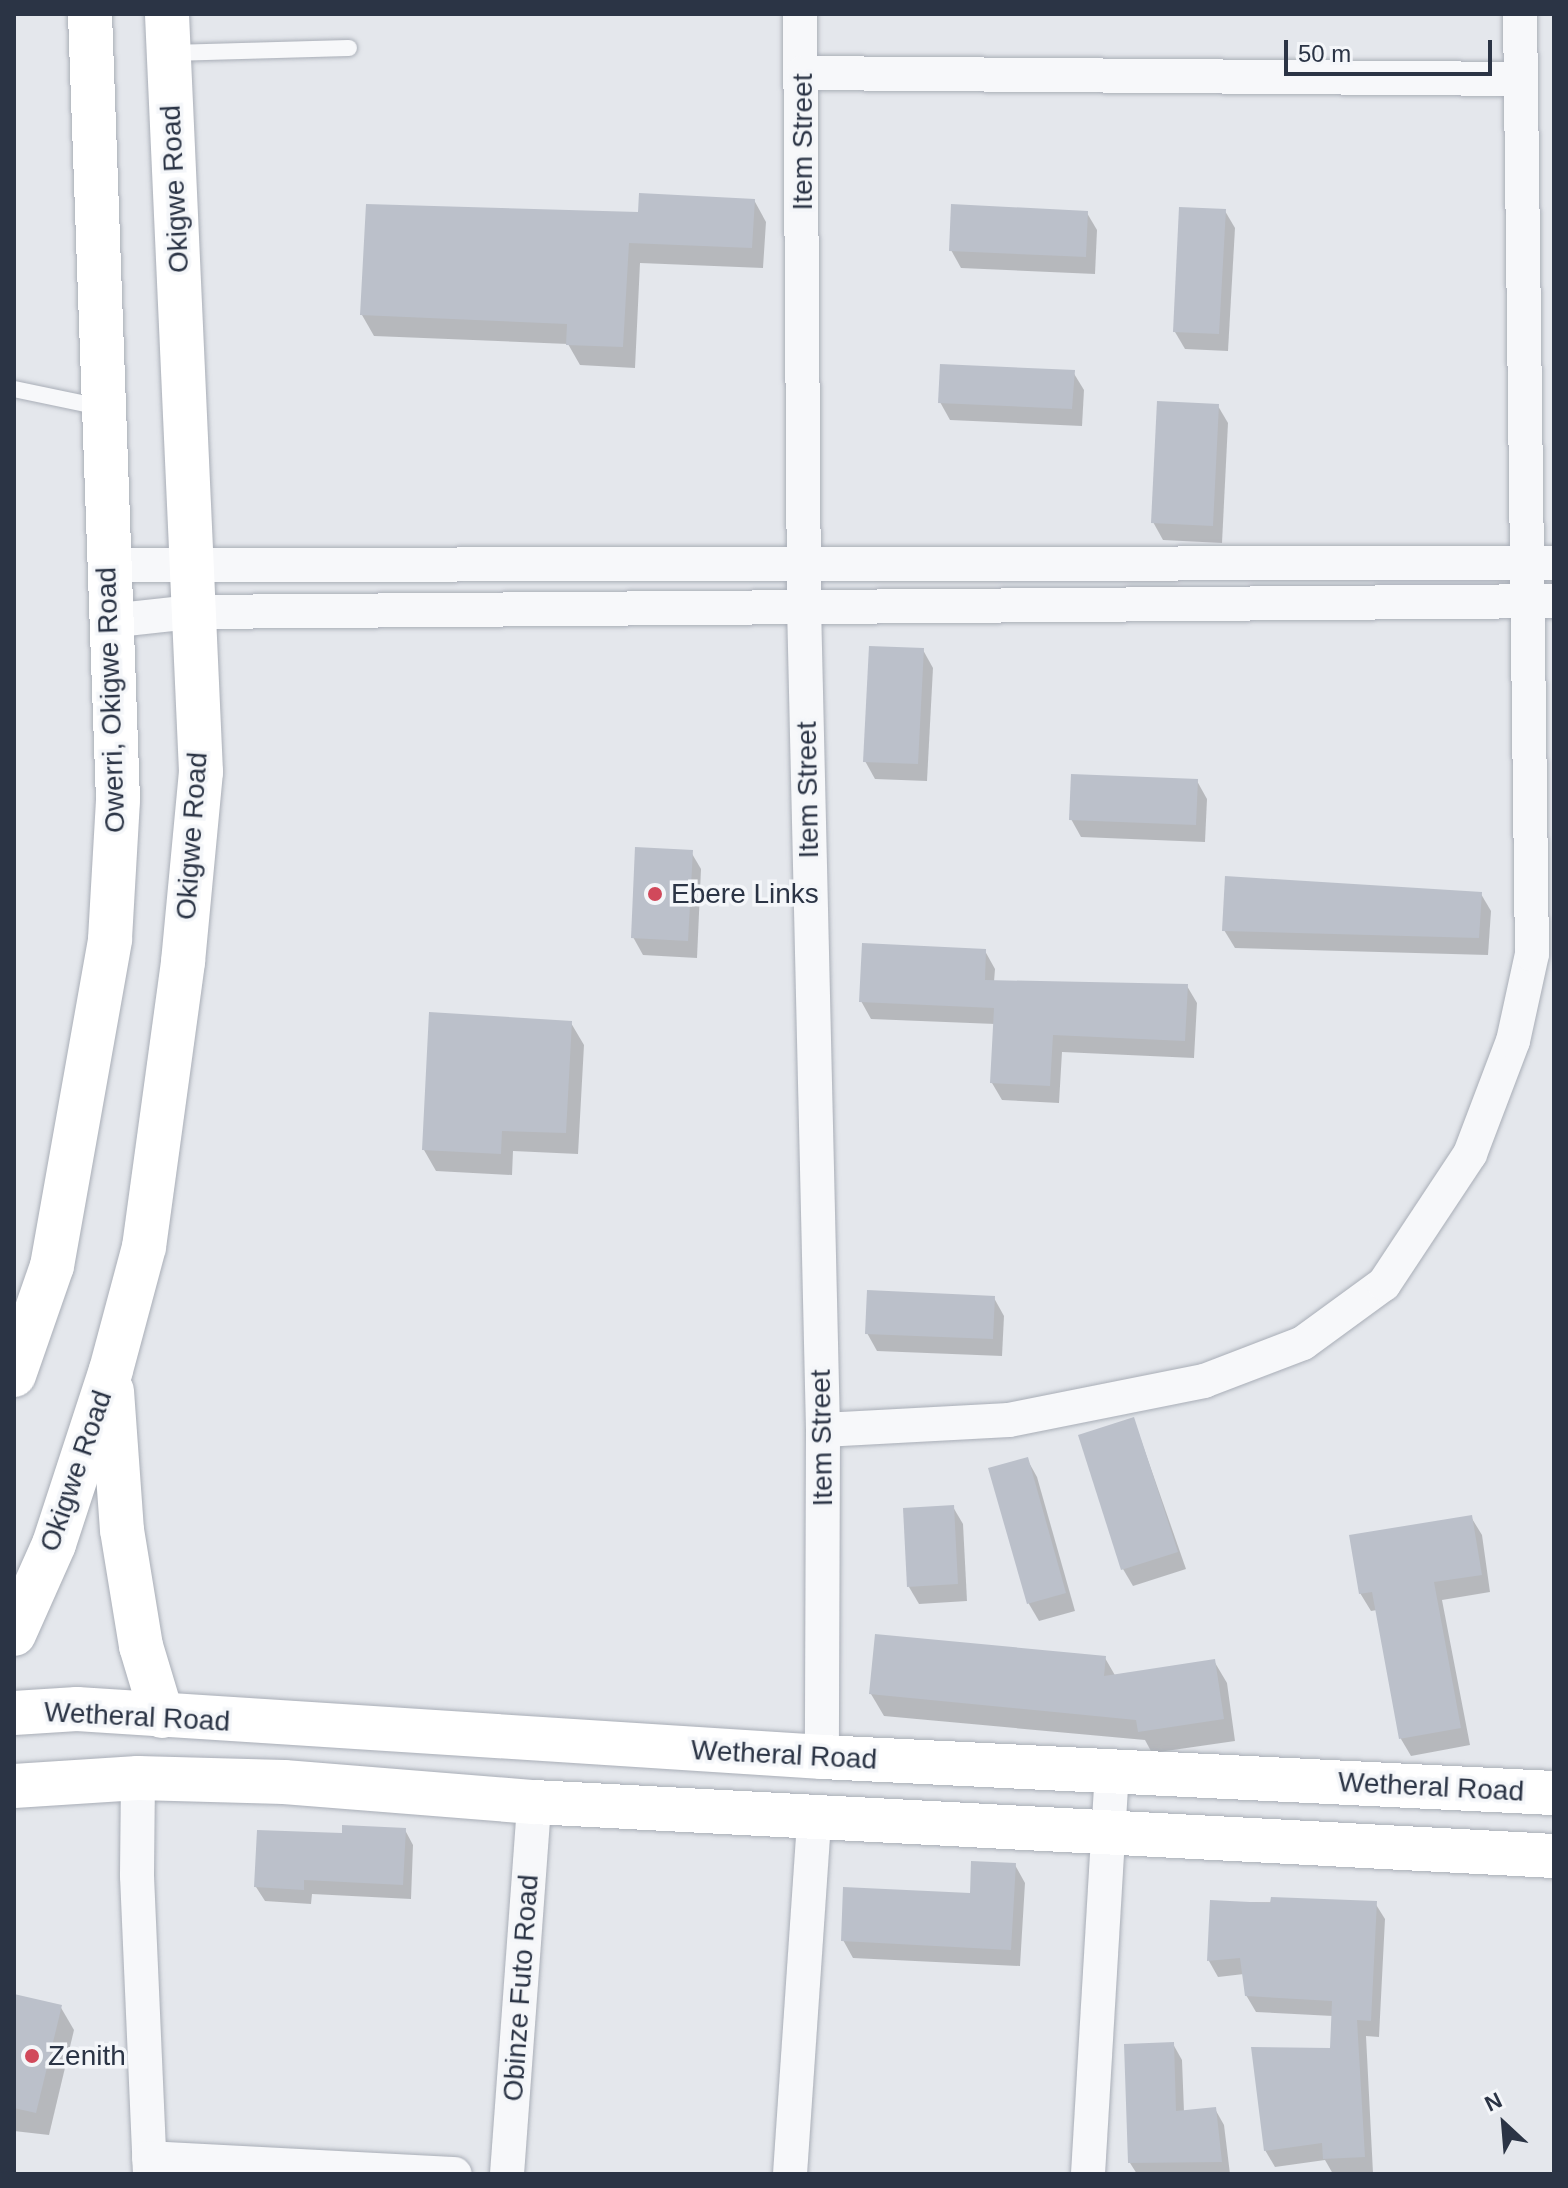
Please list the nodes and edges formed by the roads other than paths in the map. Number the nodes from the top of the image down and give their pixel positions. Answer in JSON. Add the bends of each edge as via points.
{"nodes":[{"id":1,"x":90,"y":14,"type":"edge"},
{"id":2,"x":800,"y":14,"type":"edge"},
{"id":3,"x":1520,"y":14,"type":"edge"},
{"id":4,"x":168,"y":34,"type":"edge"},
{"id":5,"x":349,"y":48,"type":"dead end"},
{"id":6,"x":803,"y":73,"type":"junction"},
{"id":7,"x":1520,"y":79,"type":"junction"},
{"id":8,"x":14,"y":389,"type":"edge"},
{"id":9,"x":102,"y":407,"type":"junction"},
{"id":10,"x":804,"y":563,"type":"junction"},
{"id":11,"x":1541,"y":563,"type":"edge"},
{"id":12,"x":107,"y":565,"type":"junction"},
{"id":13,"x":192,"y":565,"type":"junction"},
{"id":14,"x":1542,"y":600,"type":"edge"},
{"id":15,"x":804,"y":605,"type":"junction"},
{"id":16,"x":192,"y":612,"type":"junction"},
{"id":17,"x":109,"y":621,"type":"junction"},
{"id":18,"x":111,"y":1370,"type":"junction"},
{"id":19,"x":14,"y":1375,"type":"edge"},
{"id":20,"x":823,"y":1430,"type":"junction"},
{"id":21,"x":14,"y":1634,"type":"edge"},
{"id":22,"x":14,"y":1713,"type":"edge"},
{"id":23,"x":162,"y":1716,"type":"junction"},
{"id":24,"x":822,"y":1757,"type":"junction"},
{"id":25,"x":1112,"y":1772,"type":"junction"},
{"id":26,"x":138,"y":1778,"type":"junction"},
{"id":27,"x":14,"y":1786,"type":"edge"},
{"id":28,"x":1554,"y":1793,"type":"edge"},
{"id":29,"x":534,"y":1802,"type":"junction"},
{"id":30,"x":814,"y":1818,"type":"junction"},
{"id":31,"x":1111,"y":1832,"type":"junction"},
{"id":32,"x":1554,"y":1856,"type":"edge"},
{"id":33,"x":150,"y":2166,"type":"edge"},
{"id":34,"x":455,"y":2174,"type":"edge"},
{"id":35,"x":507,"y":2174,"type":"edge"},
{"id":36,"x":762,"y":2174,"type":"edge"},
{"id":37,"x":790,"y":2174,"type":"edge"},
{"id":38,"x":797,"y":2174,"type":"edge"},
{"id":39,"x":1088,"y":2174,"type":"edge"}],
"edges":[{"from":1,"to":9,"type":"main road","name":"Owerri, Okigwe Road"},
{"from":2,"to":6,"type":"street","name":"Item Street"},
{"from":3,"to":7,"type":"street"},
{"from":4,"to":5,"type":"lane"},
{"from":4,"to":13,"type":"main road","name":"Okigwe Road"},
{"from":6,"to":7,"type":"street"},
{"from":6,"to":10,"type":"street","name":"Item Street"},
{"from":7,"to":11,"type":"street"},
{"from":8,"to":9,"type":"lane"},
{"from":9,"to":12,"type":"main road","name":"Owerri, Okigwe Road"},
{"from":10,"to":11,"type":"street"},
{"from":10,"to":13,"type":"street"},
{"from":10,"to":15,"type":"street","name":"Item Street"},
{"from":11,"to":14,"type":"street"},
{"from":12,"to":13,"type":"street"},
{"from":12,"to":17,"type":"main road","name":"Owerri, Okigwe Road"},
{"from":13,"to":16,"type":"main road","name":"Okigwe Road"},
{"from":14,"to":15,"type":"street"},
{"from":14,"to":20,"type":"street","via":[[1532,954],[1513,1041],[1470,1154],[1384,1284],[1303,1343],[1204,1381],[1009,1420]]},
{"from":15,"to":16,"type":"street"},
{"from":15,"to":20,"type":"street","name":"Item Street"},
{"from":16,"to":17,"type":"street"},
{"from":16,"to":18,"type":"main road","name":"Okigwe Road","via":[[201,772],[183,962],[144,1247]]},
{"from":17,"to":19,"type":"main road","name":"Owerri, Okigwe Road","via":[[118,800],[110,939],[52,1266]]},
{"from":18,"to":21,"type":"main road","name":"Okigwe Road","via":[[54,1544]]},
{"from":18,"to":23,"type":"main road","via":[[122,1530],[141,1646]]},
{"from":20,"to":24,"type":"street","name":"Item Street"},
{"from":22,"to":23,"type":"main road","name":"Wetheral Road","via":[[77,1709]]},
{"from":23,"to":24,"type":"main road","name":"Wetheral Road"},
{"from":24,"to":25,"type":"main road","name":"Wetheral Road"},
{"from":25,"to":28,"type":"main road","name":"Wetheral Road"},
{"from":25,"to":31,"type":"street"},
{"from":26,"to":27,"type":"main road"},
{"from":26,"to":29,"type":"main road","via":[[284,1782]]},
{"from":26,"to":33,"type":"street","via":[[137,1876]]},
{"from":29,"to":30,"type":"main road"},
{"from":29,"to":35,"type":"street","name":"Obinze Futo Road"},
{"from":30,"to":31,"type":"main road"},
{"from":30,"to":37,"type":"street"},
{"from":31,"to":32,"type":"main road"},
{"from":31,"to":39,"type":"street"},
{"from":33,"to":34,"type":"street"},
{"from":36,"to":37,"type":"street"},
{"from":37,"to":38,"type":"street"}]}
